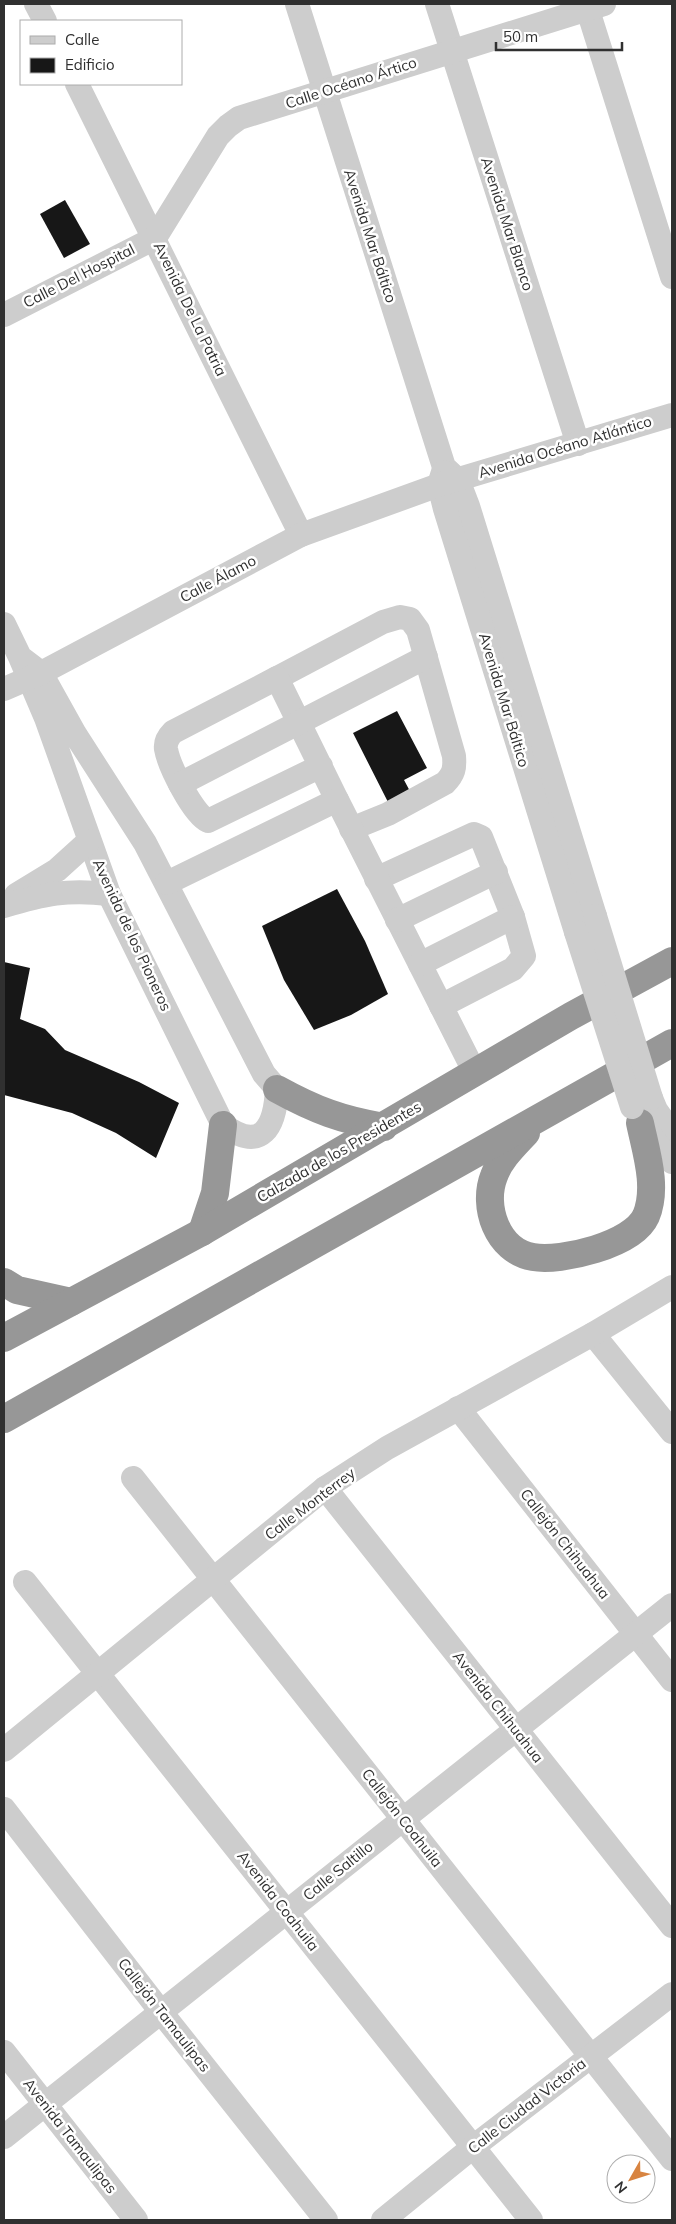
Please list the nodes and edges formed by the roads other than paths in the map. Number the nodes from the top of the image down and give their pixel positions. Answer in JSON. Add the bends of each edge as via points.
{"nodes":[{"id":1,"x":36,"y":4,"type":"edge"},
{"id":2,"x":297,"y":4,"type":"edge"},
{"id":3,"x":437,"y":4,"type":"edge"},
{"id":4,"x":593,"y":5,"type":"edge"},
{"id":5,"x":44,"y":20,"type":"edge"},
{"id":6,"x":452,"y":51,"type":"junction"},
{"id":7,"x":77,"y":85,"type":"edge"},
{"id":8,"x":324,"y":91,"type":"junction"},
{"id":9,"x":155,"y":238,"type":"junction"},
{"id":10,"x":672,"y":277,"type":"edge"},
{"id":11,"x":4,"y":314,"type":"edge"},
{"id":12,"x":672,"y":415,"type":"edge"},
{"id":13,"x":578,"y":444,"type":"junction"},
{"id":14,"x":447,"y":478,"type":"junction"},
{"id":15,"x":302,"y":535,"type":"junction"},
{"id":16,"x":4,"y":624,"type":"edge"},
{"id":17,"x":426,"y":657,"type":"junction"},
{"id":18,"x":30,"y":669,"type":"junction"},
{"id":19,"x":277,"y":678,"type":"junction"},
{"id":20,"x":4,"y":689,"type":"edge"},
{"id":21,"x":298,"y":721,"type":"junction"},
{"id":22,"x":321,"y":766,"type":"junction"},
{"id":23,"x":96,"y":768,"type":"junction"},
{"id":24,"x":70,"y":782,"type":"junction"},
{"id":25,"x":180,"y":784,"type":"junction"},
{"id":26,"x":337,"y":800,"type":"junction"},
{"id":27,"x":351,"y":829,"type":"junction"},
{"id":28,"x":89,"y":842,"type":"junction"},
{"id":29,"x":496,"y":872,"type":"junction"},
{"id":30,"x":376,"y":878,"type":"junction"},
{"id":31,"x":166,"y":883,"type":"junction"},
{"id":32,"x":109,"y":894,"type":"junction"},
{"id":33,"x":4,"y":905,"type":"edge"},
{"id":34,"x":513,"y":917,"type":"junction"},
{"id":35,"x":397,"y":920,"type":"junction"},
{"id":36,"x":672,"y":961,"type":"edge"},
{"id":37,"x":420,"y":964,"type":"junction"},
{"id":38,"x":441,"y":1006,"type":"junction"},
{"id":39,"x":672,"y":1043,"type":"edge"},
{"id":40,"x":475,"y":1072,"type":"junction"},
{"id":41,"x":277,"y":1089,"type":"junction"},
{"id":42,"x":641,"y":1109,"type":"junction"},
{"id":43,"x":539,"y":1118,"type":"junction"},
{"id":44,"x":223,"y":1125,"type":"junction"},
{"id":45,"x":384,"y":1127,"type":"junction"},
{"id":46,"x":672,"y":1133,"type":"edge"},
{"id":47,"x":672,"y":1162,"type":"edge"},
{"id":48,"x":202,"y":1232,"type":"junction"},
{"id":49,"x":4,"y":1282,"type":"edge"},
{"id":50,"x":672,"y":1288,"type":"edge"},
{"id":51,"x":71,"y":1302,"type":"junction"},
{"id":52,"x":594,"y":1334,"type":"junction"},
{"id":53,"x":4,"y":1338,"type":"edge"},
{"id":54,"x":458,"y":1408,"type":"junction"},
{"id":55,"x":4,"y":1419,"type":"edge"},
{"id":56,"x":672,"y":1432,"type":"edge"},
{"id":57,"x":133,"y":1478,"type":"dead end"},
{"id":58,"x":325,"y":1488,"type":"junction"},
{"id":59,"x":213,"y":1580,"type":"junction"},
{"id":60,"x":25,"y":1582,"type":"dead end"},
{"id":61,"x":672,"y":1605,"type":"edge"},
{"id":62,"x":636,"y":1634,"type":"junction"},
{"id":63,"x":97,"y":1673,"type":"junction"},
{"id":64,"x":672,"y":1680,"type":"edge"},
{"id":65,"x":516,"y":1730,"type":"junction"},
{"id":66,"x":4,"y":1750,"type":"edge"},
{"id":67,"x":4,"y":1809,"type":"edge"},
{"id":68,"x":403,"y":1819,"type":"junction"},
{"id":69,"x":286,"y":1912,"type":"junction"},
{"id":70,"x":672,"y":1926,"type":"edge"},
{"id":71,"x":672,"y":1994,"type":"edge"},
{"id":72,"x":161,"y":2012,"type":"junction"},
{"id":73,"x":4,"y":2052,"type":"edge"},
{"id":74,"x":591,"y":2057,"type":"junction"},
{"id":75,"x":45,"y":2104,"type":"junction"},
{"id":76,"x":4,"y":2137,"type":"edge"},
{"id":77,"x":473,"y":2147,"type":"junction"},
{"id":78,"x":672,"y":2159,"type":"edge"},
{"id":79,"x":136,"y":2220,"type":"edge"},
{"id":80,"x":326,"y":2220,"type":"edge"},
{"id":81,"x":383,"y":2220,"type":"edge"},
{"id":82,"x":531,"y":2220,"type":"edge"}],
"edges":[{"from":1,"to":5,"type":"street"},
{"from":2,"to":8,"type":"street","name":"Avenida Mar Báltico"},
{"from":3,"to":6,"type":"street","name":"Avenida Mar Blanco"},
{"from":4,"to":6,"type":"street","name":"Calle Océano Ártico"},
{"from":4,"to":10,"type":"street"},
{"from":6,"to":8,"type":"street","name":"Calle Océano Ártico"},
{"from":6,"to":13,"type":"street","name":"Avenida Mar Blanco"},
{"from":7,"to":9,"type":"street","name":"Avenida De La Patria"},
{"from":8,"to":9,"type":"street","name":"Calle Océano Ártico","via":[[239,118],[228,126],[218,136]]},
{"from":8,"to":14,"type":"street","name":"Avenida Mar Báltico"},
{"from":9,"to":11,"type":"street","name":"Calle Del Hospital"},
{"from":9,"to":15,"type":"street","name":"Avenida De La Patria"},
{"from":12,"to":13,"type":"street","name":"Avenida Océano Atlántico"},
{"from":13,"to":14,"type":"street","name":"Avenida Océano Atlántico"},
{"from":14,"to":15,"type":"street","name":"Calle Álamo"},
{"from":14,"to":42,"type":"street","name":"Avenida Mar Báltico","bridge":true,"via":[[576,932]]},
{"from":14,"to":42,"type":"street","name":"Avenida Mar Báltico","bridge":true,"via":[[468,506],[595,916]]},
{"from":15,"to":18,"type":"street","name":"Calle Álamo"},
{"from":16,"to":18,"type":"street","name":"Avenida de los Pioneros"},
{"from":17,"to":19,"type":"street","via":[[414,623],[400,617],[383,622]]},
{"from":17,"to":21,"type":"street"},
{"from":17,"to":27,"type":"street","via":[[454,756],[452,776],[388,814]]},
{"from":18,"to":20,"type":"street","name":"Calle Álamo"},
{"from":18,"to":23,"type":"street","name":"Avenida de los Pioneros"},
{"from":18,"to":24,"type":"street","name":"Avenida de los Pioneros"},
{"from":19,"to":21,"type":"street"},
{"from":19,"to":25,"type":"street","via":[[169,736],[166,749]]},
{"from":21,"to":22,"type":"street"},
{"from":21,"to":25,"type":"street"},
{"from":22,"to":25,"type":"street","via":[[208,821],[192,805]]},
{"from":22,"to":26,"type":"street"},
{"from":23,"to":24,"type":"street","via":[[80,770]]},
{"from":23,"to":31,"type":"street","name":"Avenida de los Pioneros","via":[[145,843]]},
{"from":24,"to":28,"type":"street","name":"Avenida de los Pioneros"},
{"from":26,"to":27,"type":"street"},
{"from":26,"to":31,"type":"street"},
{"from":27,"to":30,"type":"street"},
{"from":28,"to":32,"type":"street","name":"Avenida de los Pioneros"},
{"from":28,"to":33,"type":"street","via":[[57,870]]},
{"from":29,"to":30,"type":"street","via":[[481,837],[476,834]]},
{"from":29,"to":34,"type":"street"},
{"from":29,"to":35,"type":"street"},
{"from":30,"to":35,"type":"street"},
{"from":31,"to":41,"type":"street","name":"Avenida de los Pioneros","via":[[264,1074]]},
{"from":32,"to":33,"type":"street","via":[[50,893]]},
{"from":32,"to":44,"type":"street","name":"Avenida de los Pioneros"},
{"from":34,"to":37,"type":"street"},
{"from":34,"to":38,"type":"street","via":[[524,951],[522,960],[513,969]]},
{"from":35,"to":37,"type":"street"},
{"from":36,"to":40,"type":"highway","name":"Calzada de los Presidentes"},
{"from":37,"to":38,"type":"street"},
{"from":38,"to":40,"type":"street"},
{"from":39,"to":43,"type":"highway"},
{"from":40,"to":45,"type":"highway","name":"Calzada de los Presidentes"},
{"from":41,"to":44,"type":"street","via":[[276,1111],[266,1131],[244,1137]]},
{"from":41,"to":45,"type":"highway","via":[[351,1122]]},
{"from":42,"to":43,"type":"highway","via":[[651,1184],[645,1217],[634,1230],[608,1245],[578,1255],[548,1258],[531,1257],[516,1250],[500,1236],[491,1216],[489,1198],[494,1175],[505,1157]]},
{"from":42,"to":46,"type":"street","via":[[656,1110]]},
{"from":42,"to":47,"type":"street"},
{"from":43,"to":55,"type":"highway"},
{"from":44,"to":48,"type":"highway","via":[[214,1193]]},
{"from":45,"to":48,"type":"highway","name":"Calzada de los Presidentes"},
{"from":48,"to":51,"type":"highway","name":"Calzada de los Presidentes"},
{"from":49,"to":51,"type":"highway","via":[[17,1290]]},
{"from":50,"to":52,"type":"street","name":"Calle Monterrey"},
{"from":51,"to":53,"type":"highway","name":"Calzada de los Presidentes"},
{"from":52,"to":54,"type":"street","name":"Calle Monterrey"},
{"from":52,"to":56,"type":"street"},
{"from":54,"to":58,"type":"street","name":"Calle Monterrey"},
{"from":54,"to":62,"type":"street","name":"Callejón Chihuahua"},
{"from":57,"to":59,"type":"street","name":"Callejón Coahuila"},
{"from":58,"to":59,"type":"street","name":"Calle Monterrey"},
{"from":58,"to":65,"type":"street","name":"Avenida Chihuahua"},
{"from":59,"to":63,"type":"street","name":"Calle Monterrey"},
{"from":59,"to":68,"type":"street","name":"Callejón Coahuila"},
{"from":60,"to":63,"type":"street","name":"Avenida Coahuila"},
{"from":61,"to":62,"type":"street","name":"Calle Saltillo"},
{"from":62,"to":64,"type":"street","name":"Callejón Chihuahua"},
{"from":62,"to":65,"type":"street","name":"Calle Saltillo"},
{"from":63,"to":66,"type":"street","name":"Calle Monterrey"},
{"from":63,"to":69,"type":"street","name":"Avenida Coahuila"},
{"from":65,"to":68,"type":"street","name":"Calle Saltillo"},
{"from":65,"to":70,"type":"street","name":"Avenida Chihuahua"},
{"from":67,"to":72,"type":"street","name":"Callejón Tamaulipas"},
{"from":68,"to":69,"type":"street","name":"Calle Saltillo"},
{"from":68,"to":74,"type":"street","name":"Callejón Coahuila"},
{"from":69,"to":72,"type":"street","name":"Calle Saltillo"},
{"from":69,"to":77,"type":"street","name":"Avenida Coahuila"},
{"from":71,"to":74,"type":"street","name":"Calle Ciudad Victoria"},
{"from":72,"to":75,"type":"street","name":"Calle Saltillo"},
{"from":72,"to":80,"type":"street","name":"Callejón Tamaulipas"},
{"from":73,"to":75,"type":"street","name":"Avenida Tamaulipas"},
{"from":74,"to":77,"type":"street","name":"Calle Ciudad Victoria"},
{"from":74,"to":78,"type":"street","name":"Callejón Coahuila"},
{"from":75,"to":76,"type":"street","name":"Calle Saltillo"},
{"from":75,"to":79,"type":"street","name":"Avenida Tamaulipas"},
{"from":77,"to":81,"type":"street","name":"Calle Ciudad Victoria"},
{"from":77,"to":82,"type":"street","name":"Avenida Coahuila"}]}
